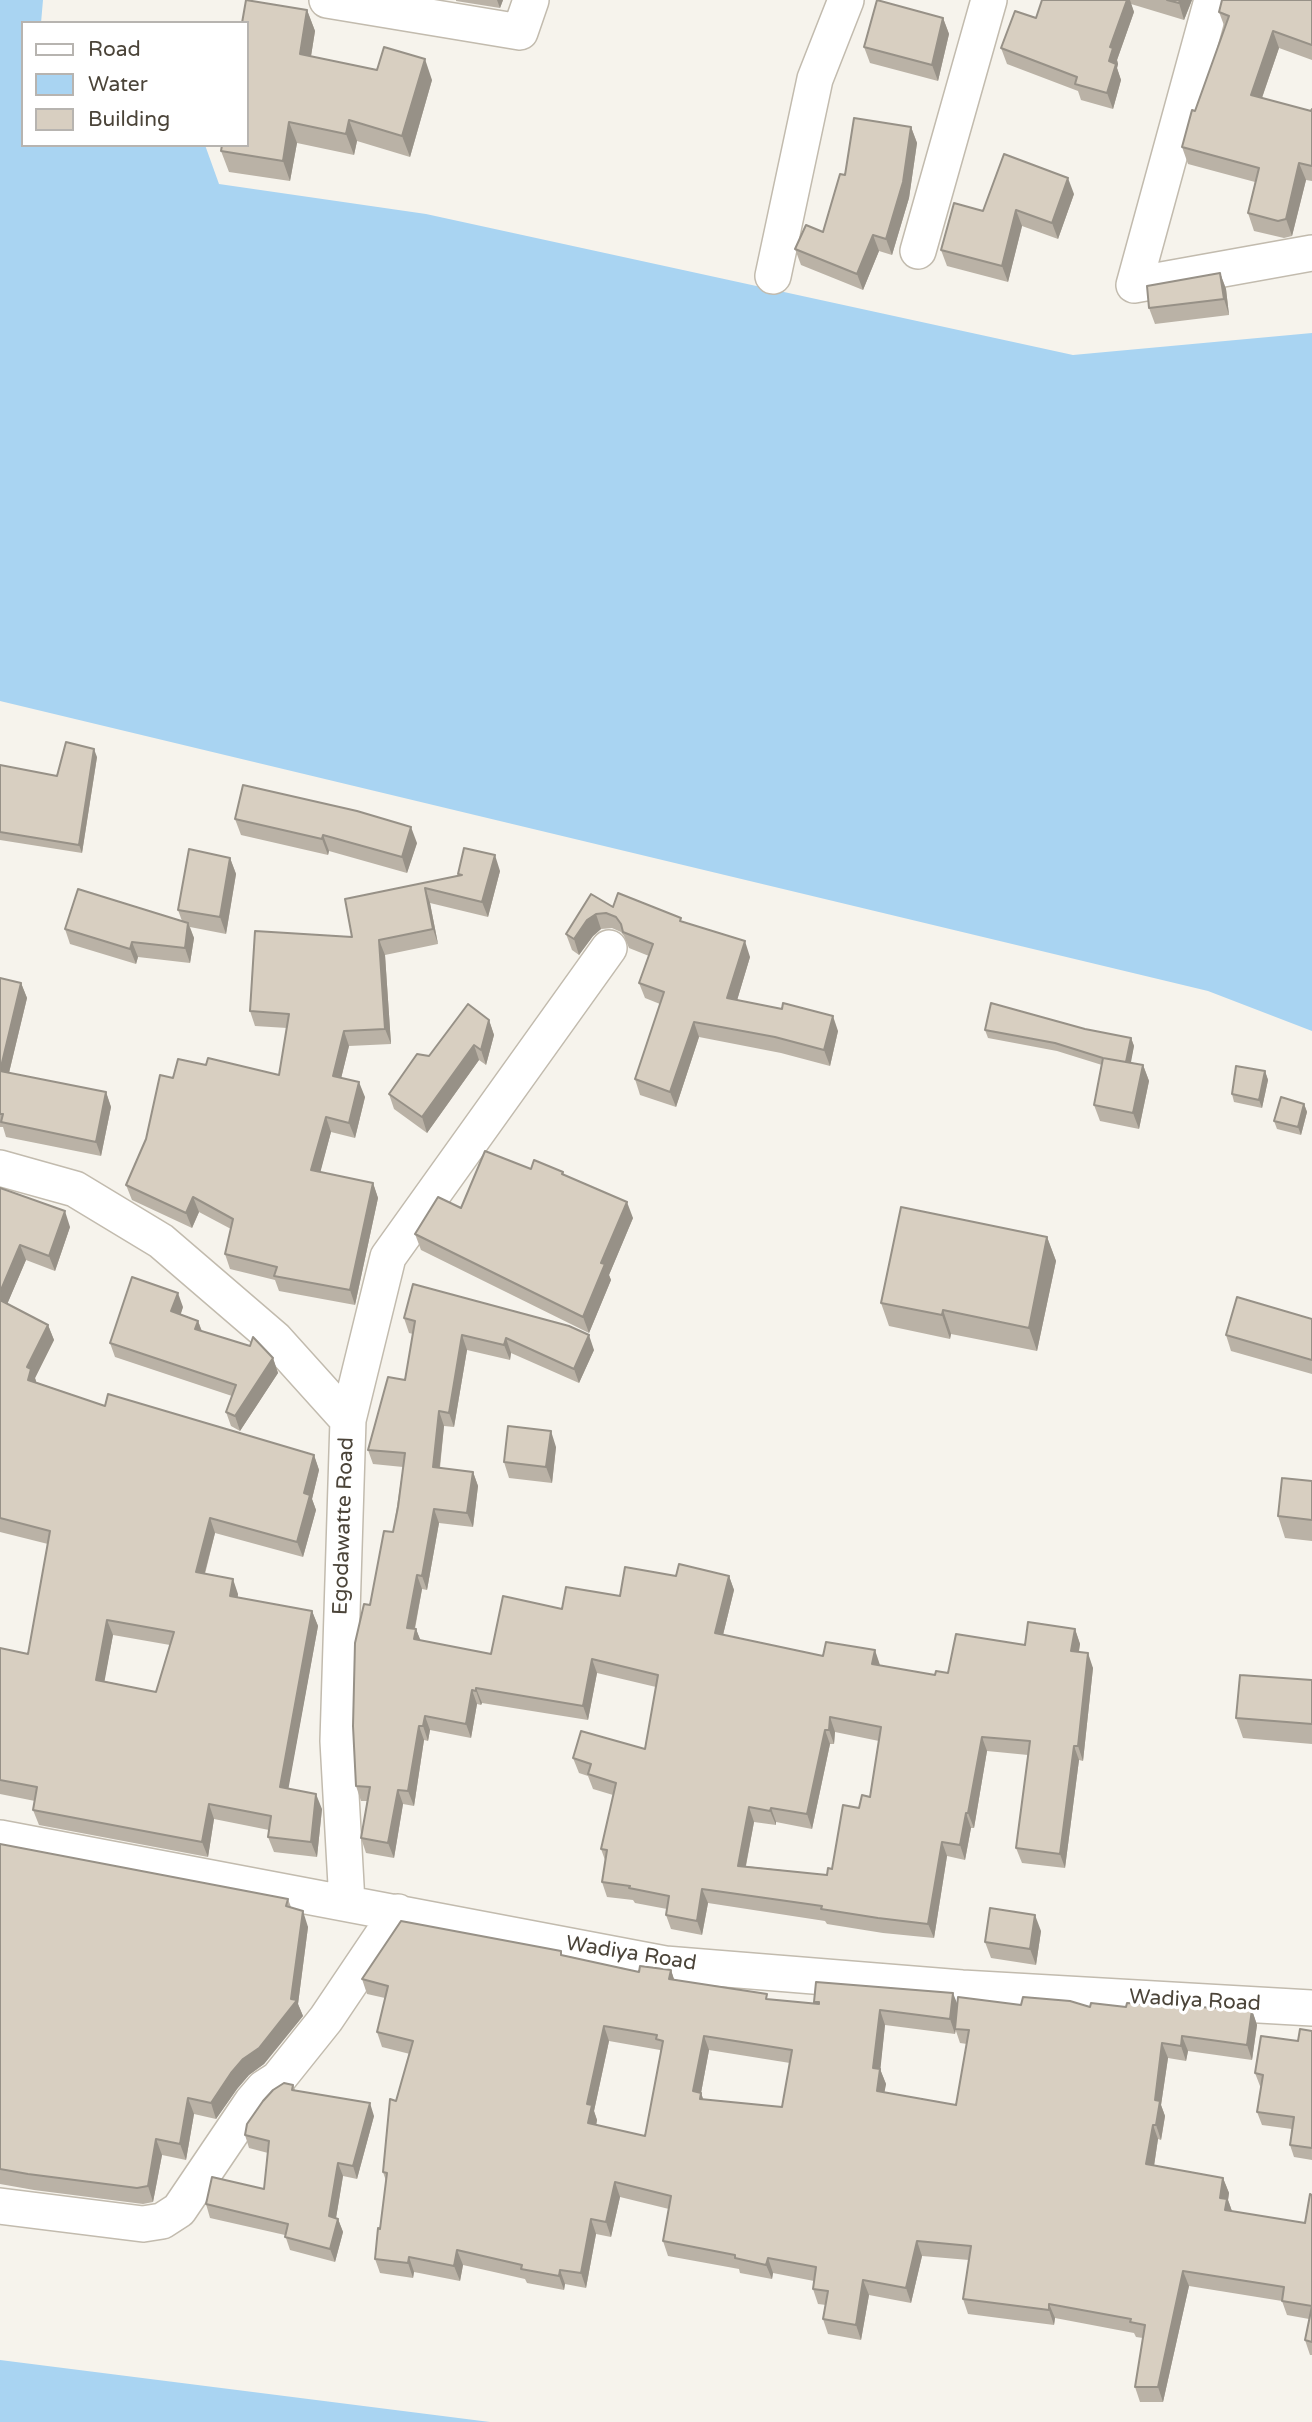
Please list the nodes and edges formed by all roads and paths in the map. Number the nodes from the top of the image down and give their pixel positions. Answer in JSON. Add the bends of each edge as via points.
{"nodes":[{"id":1,"x":327,"y":0,"type":"edge"},
{"id":2,"x":531,"y":0,"type":"edge"},
{"id":3,"x":846,"y":0,"type":"edge"},
{"id":4,"x":989,"y":0,"type":"edge"},
{"id":5,"x":1212,"y":0,"type":"edge"},
{"id":6,"x":918,"y":251,"type":"dead end"},
{"id":7,"x":1312,"y":253,"type":"edge"},
{"id":8,"x":772,"y":276,"type":"dead end"},
{"id":9,"x":609,"y":948,"type":"dead end"},
{"id":10,"x":0,"y":1168,"type":"edge"},
{"id":11,"x":348,"y":1420,"type":"junction"},
{"id":12,"x":0,"y":1838,"type":"edge"},
{"id":13,"x":347,"y":1903,"type":"junction"},
{"id":14,"x":398,"y":1912,"type":"junction"},
{"id":15,"x":1312,"y":2008,"type":"edge"},
{"id":16,"x":0,"y":2206,"type":"edge"}],
"edges":[{"from":1,"to":2,"type":"street","via":[[520,32]]},
{"from":3,"to":8,"type":"street","via":[[815,79]]},
{"from":4,"to":6,"type":"street"},
{"from":5,"to":7,"type":"street","via":[[1134,285]]},
{"from":9,"to":11,"type":"street","via":[[388,1257]]},
{"from":10,"to":11,"type":"street","name":"Egodawatte Road","via":[[75,1189],[161,1241],[275,1339]]},
{"from":11,"to":13,"type":"street","name":"Egodawatte Road","via":[[338,1741]]},
{"from":12,"to":13,"type":"street","name":"Wadiya Road"},
{"from":13,"to":14,"type":"street","name":"Wadiya Road"},
{"from":14,"to":15,"type":"street","name":"Wadiya Road","via":[[665,1964],[961,1988]]},
{"from":14,"to":16,"type":"street","via":[[326,2019],[278,2079],[252,2102],[179,2210],[162,2221],[143,2224]]}]}
